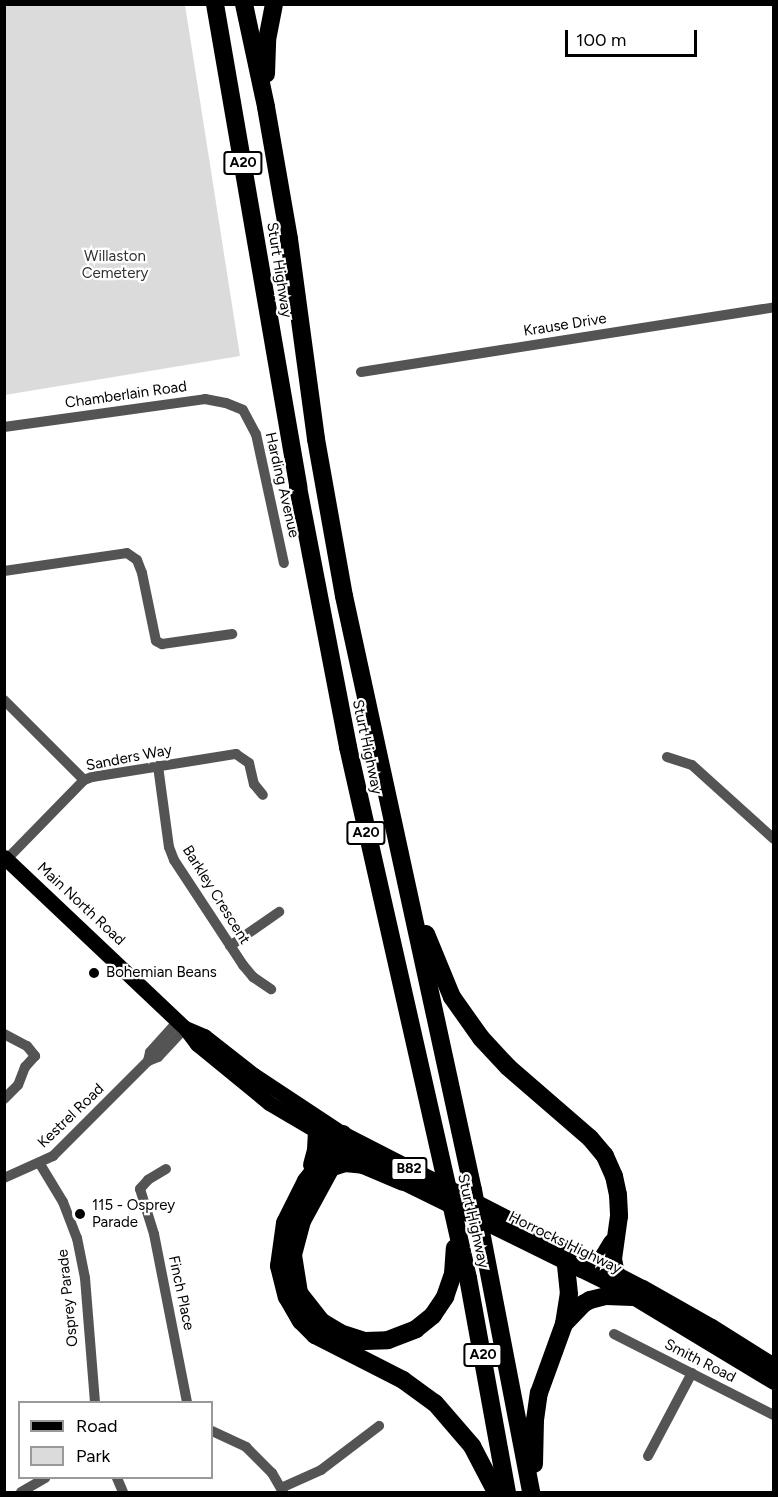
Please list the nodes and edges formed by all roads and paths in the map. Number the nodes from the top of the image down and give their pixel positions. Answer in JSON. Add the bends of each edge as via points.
{"nodes":[{"id":1,"x":215,"y":4,"type":"edge"},
{"id":2,"x":244,"y":4,"type":"edge"},
{"id":3,"x":274,"y":4,"type":"edge"},
{"id":4,"x":266,"y":106,"type":"junction"},
{"id":5,"x":774,"y":307,"type":"edge"},
{"id":6,"x":361,"y":372,"type":"dead end"},
{"id":7,"x":248,"y":415,"type":"joint"},
{"id":8,"x":4,"y":427,"type":"edge"},
{"id":9,"x":284,"y":563,"type":"dead end"},
{"id":10,"x":4,"y":571,"type":"edge"},
{"id":11,"x":232,"y":634,"type":"dead end"},
{"id":12,"x":4,"y":700,"type":"edge"},
{"id":13,"x":667,"y":757,"type":"dead end"},
{"id":14,"x":158,"y":766,"type":"junction"},
{"id":15,"x":84,"y":780,"type":"junction"},
{"id":16,"x":263,"y":795,"type":"dead end"},
{"id":17,"x":774,"y":839,"type":"edge"},
{"id":18,"x":397,"y":847,"type":"junction"},
{"id":19,"x":6,"y":858,"type":"edge"},
{"id":20,"x":279,"y":912,"type":"dead end"},
{"id":21,"x":230,"y":946,"type":"junction"},
{"id":22,"x":271,"y":989,"type":"dead end"},
{"id":23,"x":181,"y":1024,"type":"junction"},
{"id":24,"x":4,"y":1034,"type":"edge"},
{"id":25,"x":4,"y":1099,"type":"edge"},
{"id":26,"x":316,"y":1131,"type":"junction"},
{"id":27,"x":340,"y":1138,"type":"junction"},
{"id":28,"x":40,"y":1164,"type":"junction"},
{"id":29,"x":333,"y":1167,"type":"junction"},
{"id":30,"x":166,"y":1169,"type":"dead end"},
{"id":31,"x":4,"y":1178,"type":"edge"},
{"id":32,"x":306,"y":1181,"type":"junction"},
{"id":33,"x":403,"y":1182,"type":"junction"},
{"id":34,"x":454,"y":1220,"type":"junction"},
{"id":35,"x":615,"y":1238,"type":"junction"},
{"id":36,"x":553,"y":1243,"type":"junction"},
{"id":37,"x":582,"y":1266,"type":"junction"},
{"id":38,"x":616,"y":1275,"type":"junction"},
{"id":39,"x":633,"y":1297,"type":"junction"},
{"id":40,"x":564,"y":1324,"type":"junction"},
{"id":41,"x":614,"y":1334,"type":"dead end"},
{"id":42,"x":774,"y":1366,"type":"edge"},
{"id":43,"x":692,"y":1373,"type":"junction"},
{"id":44,"x":774,"y":1382,"type":"edge"},
{"id":45,"x":95,"y":1401,"type":"edge"},
{"id":46,"x":187,"y":1401,"type":"edge"},
{"id":47,"x":774,"y":1415,"type":"edge"},
{"id":48,"x":379,"y":1425,"type":"dead end"},
{"id":49,"x":213,"y":1431,"type":"edge"},
{"id":50,"x":648,"y":1456,"type":"dead end"},
{"id":51,"x":43,"y":1479,"type":"edge"},
{"id":52,"x":282,"y":1490,"type":"edge"},
{"id":53,"x":21,"y":1492,"type":"edge"},
{"id":54,"x":496,"y":1492,"type":"edge"},
{"id":55,"x":507,"y":1492,"type":"edge"},
{"id":56,"x":532,"y":1492,"type":"edge"}],
"edges":[{"from":1,"to":34,"type":"highway","name":"Sturt Highway","number":"A20","via":[[292,453],[348,747]]},
{"from":2,"to":4,"type":"highway","name":"Sturt Highway","number":"A20"},
{"from":3,"to":4,"type":"highway","via":[[267,40]]},
{"from":4,"to":18,"type":"highway","name":"Sturt Highway","number":"A20","via":[[316,439],[344,596]]},
{"from":5,"to":6,"type":"street","name":"Krause Drive"},
{"from":7,"to":8,"type":"street","name":"Chamberlain Road","via":[[226,403],[205,399]]},
{"from":7,"to":9,"type":"street","name":"Harding Avenue","via":[[256,434]]},
{"from":10,"to":11,"type":"street","via":[[127,553],[137,560],[142,573],[156,641],[162,644]]},
{"from":12,"to":15,"type":"street"},
{"from":13,"to":17,"type":"street","via":[[692,765]]},
{"from":14,"to":15,"type":"street","name":"Sanders Way"},
{"from":14,"to":16,"type":"street","name":"Sanders Way","via":[[236,754],[249,763],[254,784]]},
{"from":14,"to":21,"type":"street","name":"Barkley Crescent","via":[[169,848]]},
{"from":15,"to":19,"type":"street","name":"Sanders Way"},
{"from":18,"to":35,"type":"highway","via":[[435,959],[463,1014],[508,1067],[579,1127],[605,1156],[618,1195]]},
{"from":18,"to":56,"type":"highway","name":"Sturt Highway","number":"A20","via":[[483,1236]]},
{"from":19,"to":23,"type":"main road","name":"Main North Road"},
{"from":20,"to":21,"type":"street"},
{"from":21,"to":22,"type":"street","name":"Barkley Crescent","via":[[253,977]]},
{"from":23,"to":26,"type":"main road","name":"Main North Road","via":[[197,1044],[269,1103]]},
{"from":23,"to":27,"type":"main road","name":"Main North Road","via":[[204,1036]]},
{"from":23,"to":28,"type":"street","name":"Kestrel Road","via":[[158,1057],[148,1061],[53,1156]]},
{"from":24,"to":25,"type":"street","via":[[27,1046],[35,1056],[25,1067],[18,1085]]},
{"from":26,"to":27,"type":"main road","name":"Main North Road"},
{"from":26,"to":32,"type":"highway","via":[[315,1158]]},
{"from":27,"to":29,"type":"highway"},
{"from":27,"to":32,"type":"highway"},
{"from":27,"to":33,"type":"highway","name":"Horrocks Highway","number":"B82"},
{"from":27,"to":36,"type":"highway","name":"Horrocks Highway","number":"B82"},
{"from":28,"to":31,"type":"street","name":"Kestrel Road"},
{"from":28,"to":45,"type":"street","name":"Osprey Parade","via":[[63,1202],[79,1248]]},
{"from":29,"to":33,"type":"highway","via":[[345,1163],[363,1165]]},
{"from":29,"to":34,"type":"highway","via":[[300,1227],[293,1266],[299,1293],[309,1309],[339,1333],[365,1341],[388,1340],[407,1334],[433,1315],[445,1298],[453,1274]]},
{"from":30,"to":46,"type":"street","name":"Finch Place","via":[[140,1189],[154,1234]]},
{"from":32,"to":54,"type":"highway","via":[[285,1223],[279,1256],[283,1287],[295,1313],[315,1335],[403,1380],[435,1404],[472,1446]]},
{"from":33,"to":37,"type":"highway","name":"Horrocks Highway","number":"B82"},
{"from":34,"to":55,"type":"highway","name":"Sturt Highway","number":"A20"},
{"from":35,"to":37,"type":"highway"},
{"from":35,"to":38,"type":"highway"},
{"from":36,"to":37,"type":"highway"},
{"from":36,"to":37,"type":"highway","name":"Horrocks Highway","number":"B82"},
{"from":37,"to":38,"type":"highway","name":"Horrocks Highway","number":"B82"},
{"from":37,"to":39,"type":"highway","name":"Horrocks Highway","number":"B82"},
{"from":37,"to":40,"type":"highway","via":[[569,1294]]},
{"from":38,"to":42,"type":"highway","name":"Horrocks Highway","number":"B82"},
{"from":39,"to":40,"type":"highway","via":[[590,1300]]},
{"from":39,"to":44,"type":"highway","name":"Horrocks Highway","number":"B82"},
{"from":40,"to":56,"type":"highway","via":[[536,1408]]},
{"from":41,"to":43,"type":"street","name":"Smith Road"},
{"from":43,"to":47,"type":"street","name":"Smith Road"},
{"from":43,"to":50,"type":"street"},
{"from":48,"to":52,"type":"street","via":[[321,1470]]},
{"from":49,"to":52,"type":"street","via":[[246,1447],[272,1473]]},
{"from":51,"to":53,"type":"street"}]}
